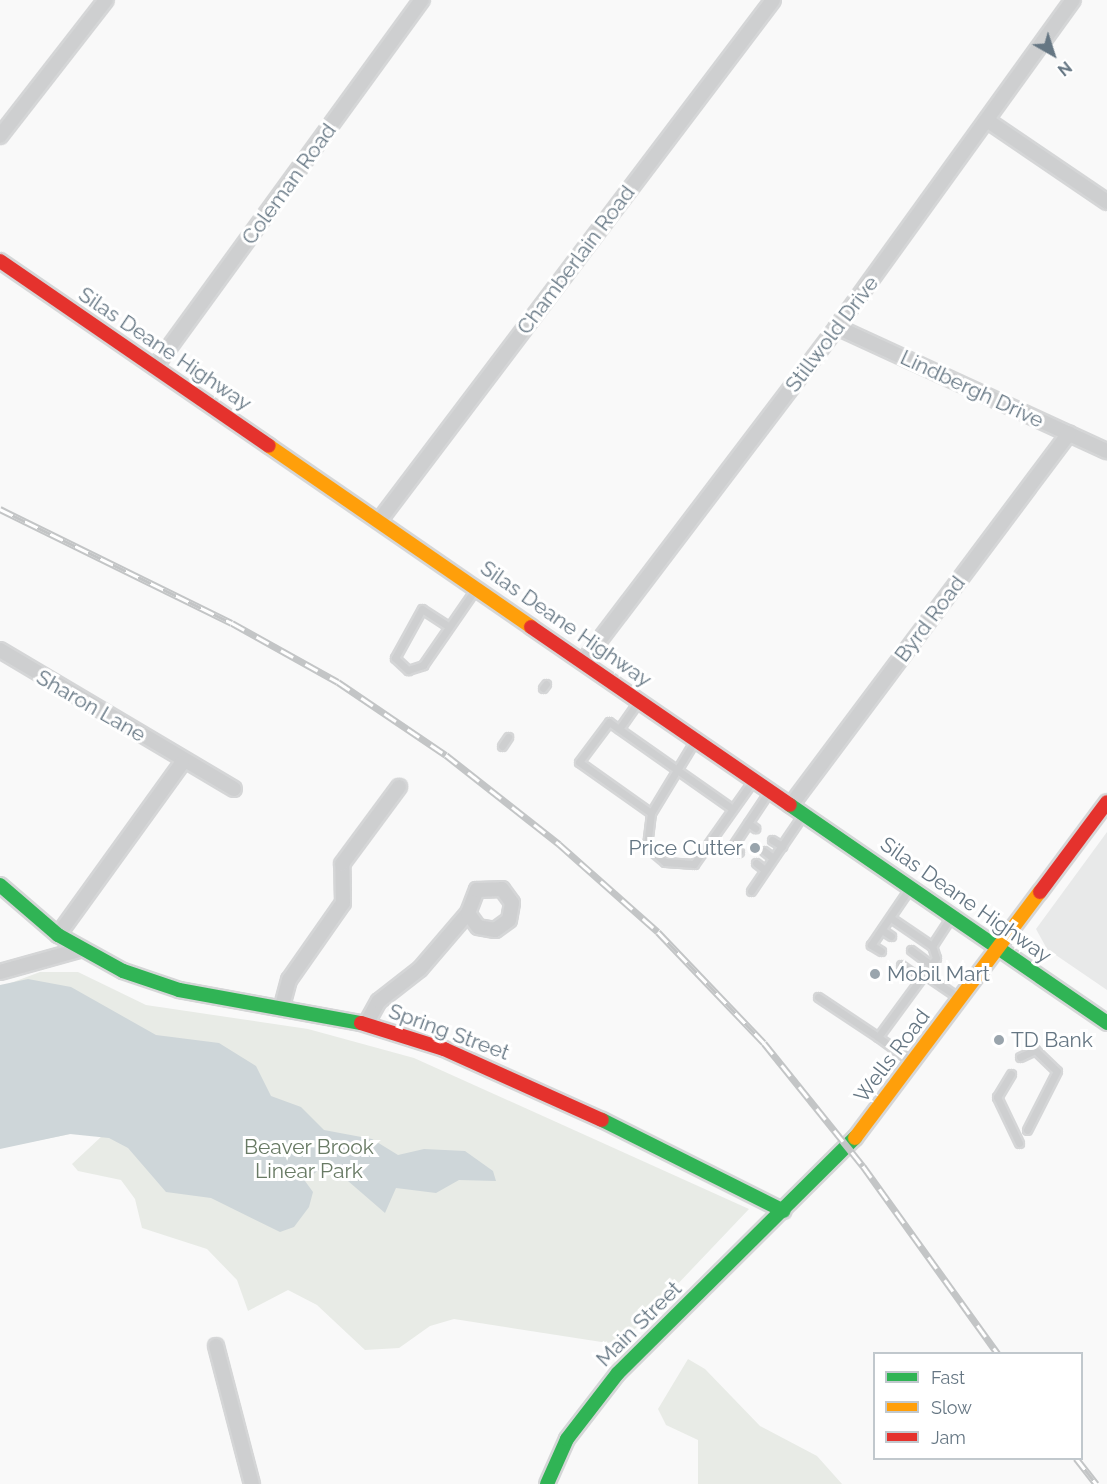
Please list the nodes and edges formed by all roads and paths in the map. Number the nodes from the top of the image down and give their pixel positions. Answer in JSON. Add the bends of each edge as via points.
{"nodes":[{"id":1,"x":106,"y":0,"type":"edge"},
{"id":2,"x":422,"y":0,"type":"edge"},
{"id":3,"x":773,"y":0,"type":"edge"},
{"id":4,"x":1073,"y":0,"type":"edge"},
{"id":5,"x":988,"y":121,"type":"junction"},
{"id":6,"x":0,"y":136,"type":"edge"},
{"id":7,"x":1107,"y":202,"type":"edge"},
{"id":8,"x":0,"y":261,"type":"edge"},
{"id":9,"x":837,"y":327,"type":"junction"},
{"id":10,"x":155,"y":367,"type":"junction"},
{"id":11,"x":1069,"y":434,"type":"junction"},
{"id":12,"x":1107,"y":451,"type":"edge"},
{"id":13,"x":379,"y":521,"type":"junction"},
{"id":14,"x":476,"y":588,"type":"junction"},
{"id":15,"x":448,"y":626,"type":"junction"},
{"id":16,"x":0,"y":650,"type":"edge"},
{"id":17,"x":583,"y":662,"type":"junction"},
{"id":18,"x":639,"y":700,"type":"junction"},
{"id":19,"x":619,"y":729,"type":"junction"},
{"id":20,"x":508,"y":737,"type":"dead end"},
{"id":21,"x":696,"y":740,"type":"junction"},
{"id":22,"x":502,"y":746,"type":"dead end"},
{"id":23,"x":182,"y":763,"type":"junction"},
{"id":24,"x":677,"y":769,"type":"junction"},
{"id":25,"x":754,"y":779,"type":"junction"},
{"id":26,"x":399,"y":787,"type":"dead end"},
{"id":27,"x":234,"y":789,"type":"dead end"},
{"id":28,"x":770,"y":790,"type":"junction"},
{"id":29,"x":1107,"y":802,"type":"edge"},
{"id":30,"x":791,"y":805,"type":"junction"},
{"id":31,"x":733,"y":809,"type":"junction"},
{"id":32,"x":651,"y":813,"type":"junction"},
{"id":33,"x":803,"y":814,"type":"junction"},
{"id":34,"x":748,"y":823,"type":"junction"},
{"id":35,"x":755,"y":828,"type":"dead end"},
{"id":36,"x":740,"y":835,"type":"junction"},
{"id":37,"x":747,"y":840,"type":"dead end"},
{"id":38,"x":772,"y":840,"type":"dead end"},
{"id":39,"x":782,"y":846,"type":"junction"},
{"id":40,"x":739,"y":852,"type":"dead end"},
{"id":41,"x":764,"y":852,"type":"dead end"},
{"id":42,"x":773,"y":858,"type":"junction"},
{"id":43,"x":756,"y":863,"type":"dead end"},
{"id":44,"x":765,"y":870,"type":"junction"},
{"id":45,"x":0,"y":885,"type":"edge"},
{"id":46,"x":910,"y":888,"type":"junction"},
{"id":47,"x":751,"y":891,"type":"dead end"},
{"id":48,"x":468,"y":914,"type":"dead end"},
{"id":49,"x":951,"y":916,"type":"junction"},
{"id":50,"x":891,"y":918,"type":"junction"},
{"id":51,"x":882,"y":930,"type":"junction"},
{"id":52,"x":58,"y":935,"type":"junction"},
{"id":53,"x":891,"y":936,"type":"dead end"},
{"id":54,"x":932,"y":946,"type":"junction"},
{"id":55,"x":999,"y":949,"type":"junction"},
{"id":56,"x":79,"y":950,"type":"junction"},
{"id":57,"x":911,"y":950,"type":"dead end"},
{"id":58,"x":881,"y":951,"type":"dead end"},
{"id":59,"x":901,"y":965,"type":"dead end"},
{"id":60,"x":931,"y":965,"type":"junction"},
{"id":61,"x":0,"y":972,"type":"edge"},
{"id":62,"x":922,"y":976,"type":"junction"},
{"id":63,"x":818,"y":997,"type":"dead end"},
{"id":64,"x":960,"y":999,"type":"junction"},
{"id":65,"x":282,"y":1006,"type":"junction"},
{"id":66,"x":1107,"y":1023,"type":"edge"},
{"id":67,"x":366,"y":1024,"type":"junction"},
{"id":68,"x":878,"y":1037,"type":"junction"},
{"id":69,"x":1020,"y":1057,"type":"dead end"},
{"id":70,"x":914,"y":1063,"type":"junction"},
{"id":71,"x":1011,"y":1074,"type":"dead end"},
{"id":72,"x":1027,"y":1130,"type":"dead end"},
{"id":73,"x":1019,"y":1143,"type":"dead end"},
{"id":74,"x":784,"y":1211,"type":"junction"},
{"id":75,"x":216,"y":1346,"type":"dead end"},
{"id":76,"x":252,"y":1484,"type":"edge"},
{"id":77,"x":546,"y":1484,"type":"edge"}],
"edges":[{"from":1,"to":6,"type":"street"},
{"from":2,"to":10,"type":"street","name":"Coleman Road"},
{"from":3,"to":13,"type":"street","name":"Chamberlain Road"},
{"from":4,"to":5,"type":"street","name":"Stillwold Drive"},
{"from":5,"to":7,"type":"street"},
{"from":5,"to":9,"type":"street","name":"Stillwold Drive"},
{"from":8,"to":10,"type":"street","name":"Silas Deane Highway"},
{"from":9,"to":11,"type":"street","name":"Lindbergh Drive"},
{"from":9,"to":17,"type":"street","name":"Stillwold Drive"},
{"from":10,"to":13,"type":"street","name":"Silas Deane Highway"},
{"from":11,"to":12,"type":"street","name":"Lindbergh Drive"},
{"from":11,"to":30,"type":"street","name":"Byrd Road"},
{"from":13,"to":14,"type":"street","name":"Silas Deane Highway"},
{"from":14,"to":15,"type":"lane"},
{"from":14,"to":17,"type":"street","name":"Silas Deane Highway"},
{"from":15,"to":15,"type":"lane","via":[[422,609],[395,658],[417,670]]},
{"from":16,"to":23,"type":"street","name":"Sharon Lane"},
{"from":17,"to":18,"type":"street","name":"Silas Deane Highway"},
{"from":18,"to":19,"type":"lane"},
{"from":18,"to":21,"type":"street","name":"Silas Deane Highway"},
{"from":19,"to":24,"type":"lane"},
{"from":19,"to":32,"type":"lane","via":[[609,722],[579,762]]},
{"from":20,"to":22,"type":"lane"},
{"from":21,"to":24,"type":"lane"},
{"from":21,"to":25,"type":"street","name":"Silas Deane Highway"},
{"from":23,"to":27,"type":"street","name":"Sharon Lane"},
{"from":23,"to":52,"type":"street"},
{"from":24,"to":31,"type":"lane"},
{"from":24,"to":32,"type":"lane"},
{"from":25,"to":28,"type":"street","name":"Silas Deane Highway"},
{"from":25,"to":31,"type":"lane"},
{"from":26,"to":65,"type":"street","via":[[342,864],[343,903],[296,969]]},
{"from":28,"to":30,"type":"street","name":"Silas Deane Highway"},
{"from":28,"to":34,"type":"lane"},
{"from":29,"to":55,"type":"street","name":"Wells Road"},
{"from":30,"to":33,"type":"street","name":"Silas Deane Highway"},
{"from":31,"to":32,"type":"lane","via":[[694,864],[666,862],[647,847]]},
{"from":33,"to":39,"type":"lane"},
{"from":33,"to":46,"type":"street","name":"Silas Deane Highway"},
{"from":34,"to":35,"type":"lane"},
{"from":34,"to":36,"type":"lane"},
{"from":36,"to":37,"type":"lane"},
{"from":36,"to":40,"type":"lane","via":[[732,847]]},
{"from":38,"to":39,"type":"lane"},
{"from":39,"to":42,"type":"lane"},
{"from":41,"to":42,"type":"lane"},
{"from":42,"to":44,"type":"lane"},
{"from":43,"to":44,"type":"lane"},
{"from":44,"to":47,"type":"lane"},
{"from":45,"to":52,"type":"street","name":"Spring Street"},
{"from":46,"to":49,"type":"street","name":"Silas Deane Highway"},
{"from":46,"to":50,"type":"lane"},
{"from":48,"to":67,"type":"street","via":[[420,969],[379,1001]]},
{"from":49,"to":54,"type":"lane"},
{"from":49,"to":55,"type":"street","name":"Silas Deane Highway"},
{"from":50,"to":51,"type":"lane"},
{"from":50,"to":54,"type":"lane"},
{"from":51,"to":53,"type":"lane"},
{"from":51,"to":58,"type":"lane","via":[[871,945]]},
{"from":52,"to":56,"type":"street","name":"Spring Street"},
{"from":54,"to":60,"type":"lane","via":[[936,958]]},
{"from":55,"to":64,"type":"street","name":"Wells Road"},
{"from":55,"to":66,"type":"street","name":"Silas Deane Highway"},
{"from":56,"to":61,"type":"street"},
{"from":56,"to":65,"type":"street","name":"Spring Street","via":[[179,990]]},
{"from":57,"to":60,"type":"lane"},
{"from":59,"to":62,"type":"lane"},
{"from":60,"to":62,"type":"lane"},
{"from":62,"to":64,"type":"lane"},
{"from":62,"to":68,"type":"lane"},
{"from":63,"to":68,"type":"lane"},
{"from":64,"to":70,"type":"street","name":"Wells Road"},
{"from":65,"to":67,"type":"street","name":"Spring Street"},
{"from":67,"to":74,"type":"street","name":"Spring Street","via":[[511,1077]]},
{"from":68,"to":70,"type":"lane"},
{"from":69,"to":72,"type":"lane","via":[[1035,1050],[1057,1071]]},
{"from":70,"to":74,"type":"street","name":"Wells Road","via":[[848,1146]]},
{"from":71,"to":73,"type":"lane","via":[[997,1097]]},
{"from":74,"to":77,"type":"street","name":"Main Street","via":[[618,1373],[567,1439]]},
{"from":75,"to":76,"type":"street"}]}
